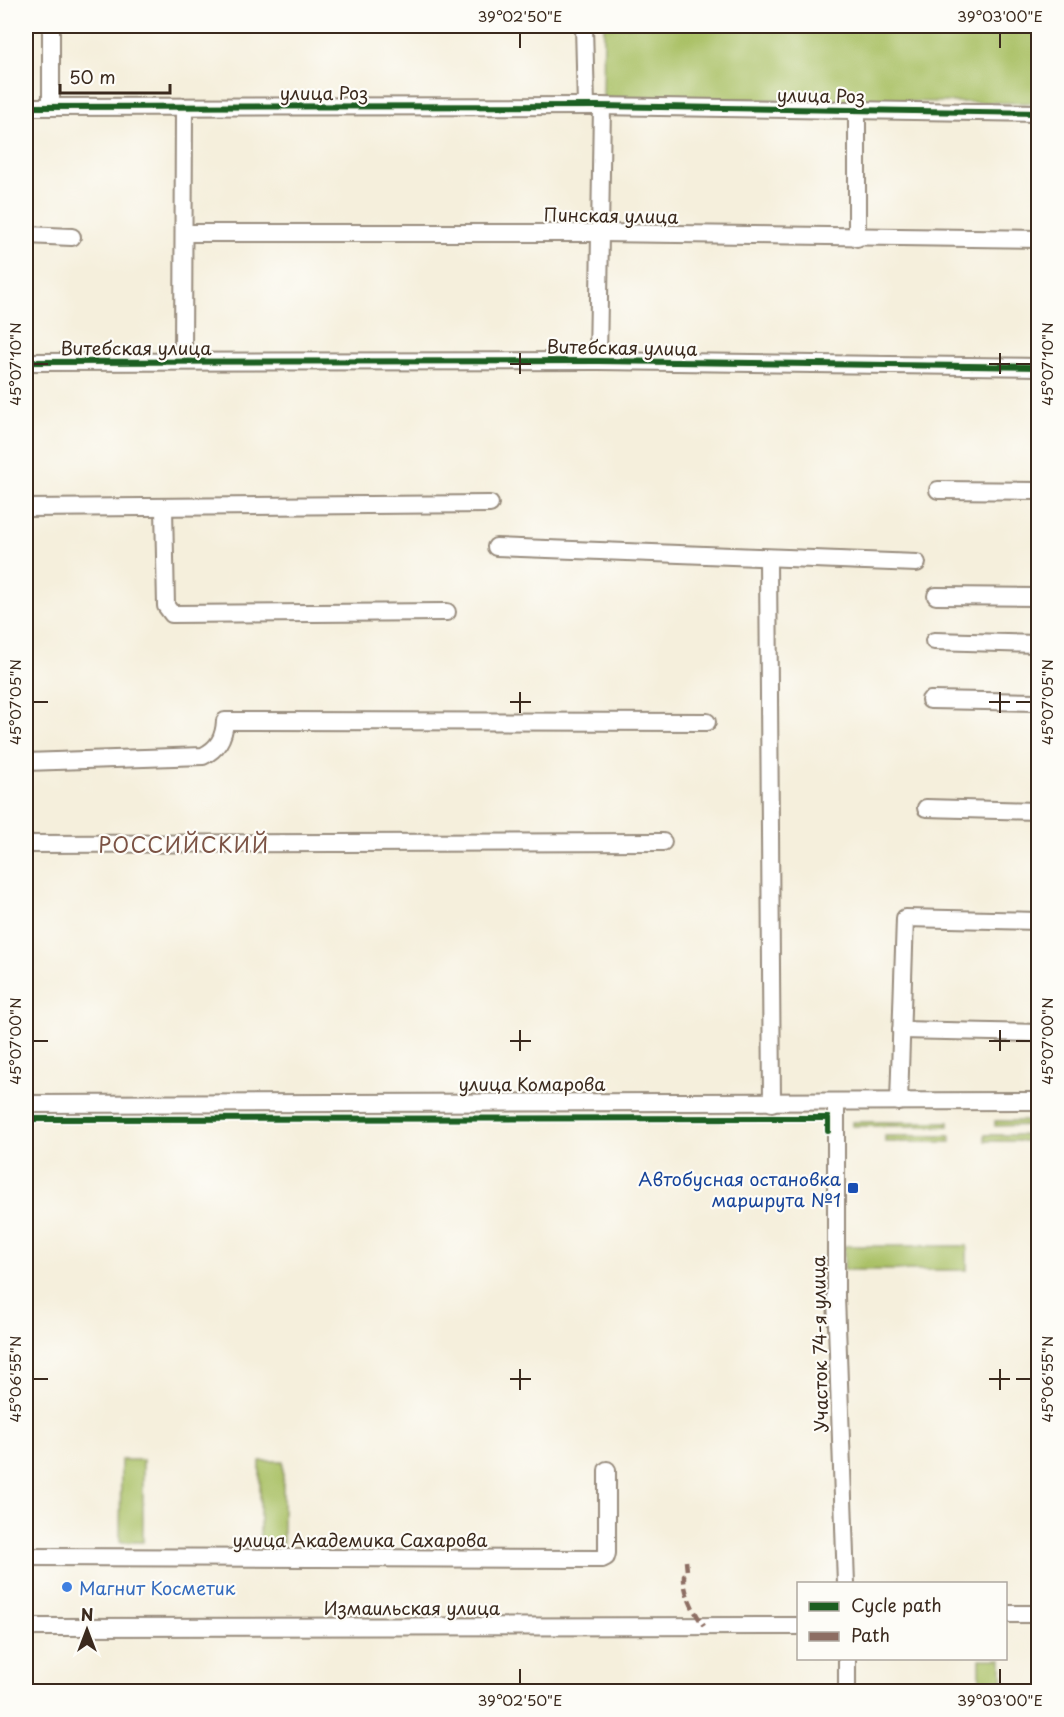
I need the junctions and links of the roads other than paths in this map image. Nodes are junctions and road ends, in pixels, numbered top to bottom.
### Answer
1 (51, 26) edge
2 (584, 26) edge
3 (594, 106) junction
4 (26, 107) edge
5 (51, 107) junction
6 (184, 107) junction
7 (857, 111) junction
8 (1038, 113) edge
9 (184, 233) junction
10 (600, 233) junction
11 (26, 236) edge
12 (72, 237) dead end
13 (857, 238) junction
14 (1038, 239) edge
15 (183, 361) junction
16 (26, 362) edge
17 (598, 362) junction
18 (1038, 367) edge
19 (938, 490) dead end
20 (1038, 491) edge
21 (490, 504) dead end
22 (26, 508) edge
23 (164, 508) junction
24 (496, 548) dead end
25 (768, 559) junction
26 (917, 563) dead end
27 (936, 596) dead end
28 (1038, 597) edge
29 (447, 612) dead end
30 (934, 641) dead end
31 (1038, 644) edge
32 (930, 700) dead end
33 (1038, 702) edge
34 (707, 722) dead end
35 (26, 762) edge
36 (926, 808) dead end
37 (1038, 811) edge
38 (663, 842) dead end
39 (26, 844) edge
40 (1038, 921) edge
41 (901, 1030) junction
42 (1038, 1033) edge
43 (1038, 1101) edge
44 (836, 1102) junction
45 (899, 1102) junction
46 (772, 1103) junction
47 (26, 1104) edge
48 (607, 1470) dead end
49 (26, 1557) edge
50 (846, 1582) edge
51 (1007, 1614) edge
52 (1038, 1614) edge
53 (797, 1626) edge
54 (26, 1627) edge
55 (847, 1660) edge
56 (847, 1692) edge

1 - 5 street
2 - 3 street
3 - 6 street, улица Роз
3 - 7 street, улица Роз
3 - 10 street
4 - 5 street, улица Роз
5 - 6 street, улица Роз
6 - 9 street
7 - 8 street, улица Роз
7 - 13 street
9 - 10 street, Пинская улица
9 - 15 street
10 - 13 street, Пинская улица
10 - 17 street
11 - 12 street
13 - 14 street, Пинская улица
15 - 16 street, Витебская улица
15 - 17 street, Витебская улица
17 - 18 street, Витебская улица
19 - 20 street
21 - 23 street
22 - 23 street
23 - 29 street
24 - 25 street
25 - 26 street
25 - 46 street
27 - 28 street
30 - 31 street
32 - 33 street
34 - 35 street
36 - 37 street
38 - 39 street
40 - 41 street
41 - 42 street
41 - 45 street
43 - 45 street, улица Комарова
44 - 45 street, улица Комарова
44 - 46 street, улица Комарова
44 - 50 street, Участок 74-я улица
46 - 47 street, улица Комарова
48 - 49 street, улица Академика Сахарова
51 - 52 street
53 - 54 street, Измаильская улица
55 - 56 street

